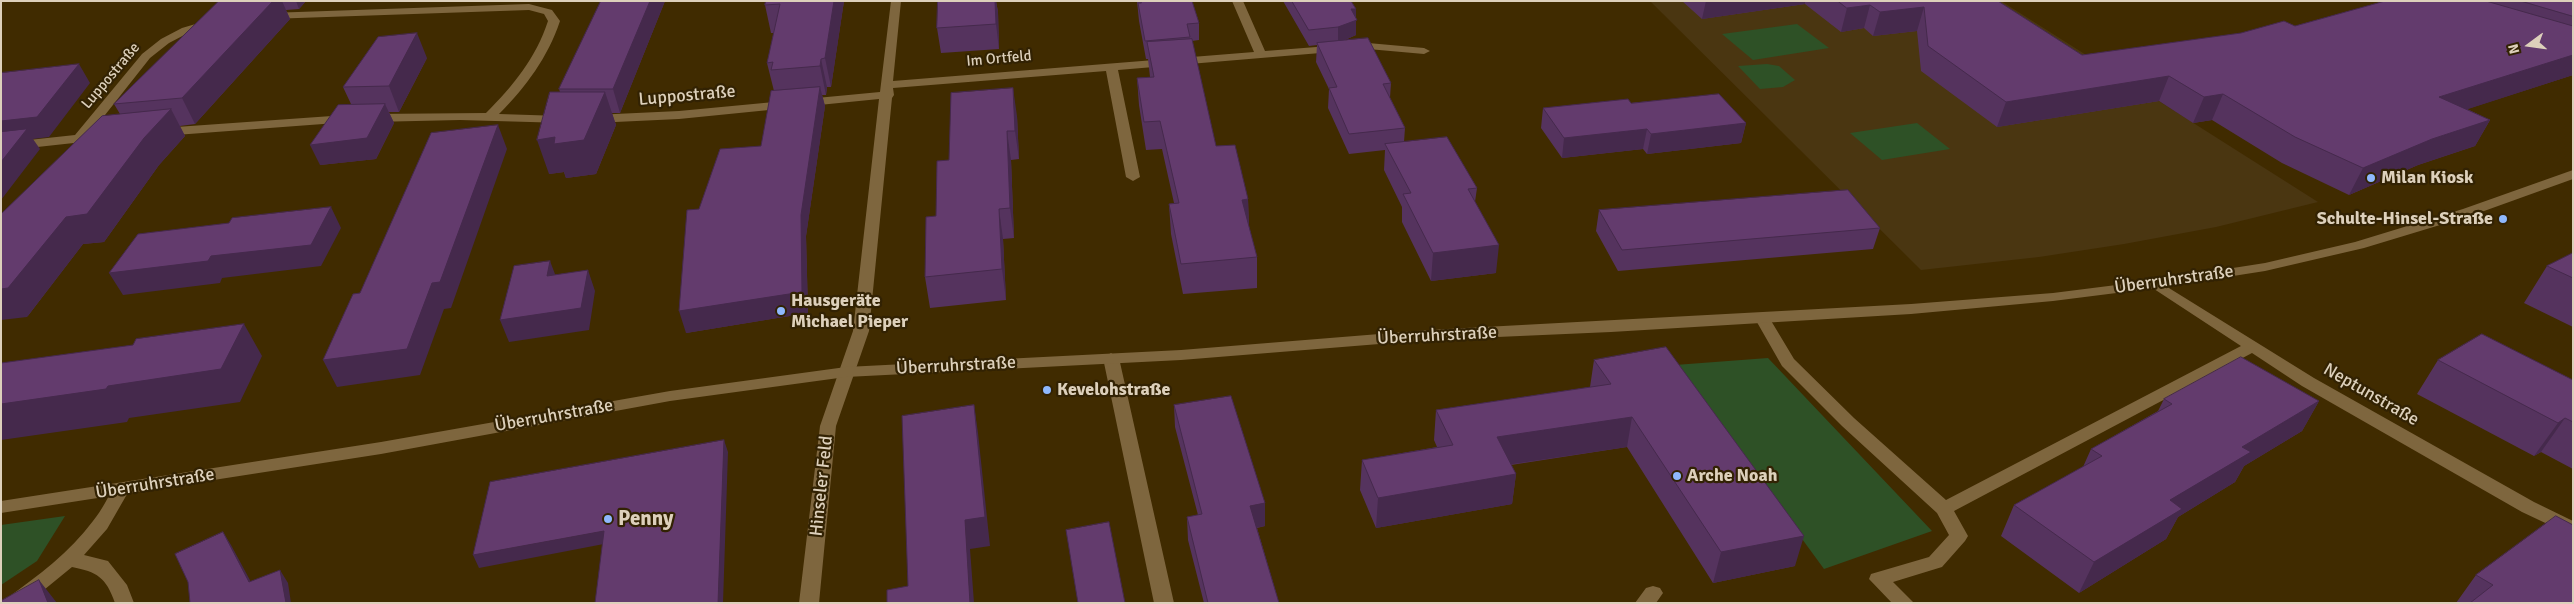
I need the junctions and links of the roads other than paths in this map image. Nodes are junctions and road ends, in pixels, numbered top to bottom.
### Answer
1 (896, 1) edge
2 (1237, 1) edge
3 (260, 16) edge
4 (222, 20) edge
5 (1424, 51) dead end
6 (1261, 54) junction
7 (1111, 66) junction
8 (888, 90) junction
9 (489, 117) junction
10 (147, 133) edge
11 (108, 136) edge
12 (79, 139) junction
13 (1, 147) edge
14 (2573, 174) edge
15 (1133, 177) dead end
16 (2156, 284) junction
17 (1762, 317) junction
18 (2251, 347) junction
19 (1111, 358) junction
20 (846, 372) junction
21 (121, 489) junction
22 (1, 507) edge
23 (1944, 509) junction
24 (2573, 529) edge
25 (69, 559) junction
26 (14, 603) edge
27 (125, 603) edge
28 (809, 603) edge
29 (1164, 603) edge
30 (1905, 603) edge

1 - 8 street
2 - 6 street
3 - 9 street
4 - 12 street, Luppostraße
5 - 6 street, Im Ortfeld
6 - 7 street, Im Ortfeld
7 - 8 street, Im Ortfeld
7 - 15 street
8 - 9 street, Luppostraße
8 - 20 street
9 - 10 street, Luppostraße
11 - 12 street, Luppostraße
12 - 13 street, Luppostraße
14 - 16 street, Überruhrstraße
16 - 17 street, Überruhrstraße
16 - 18 street, Neptunstraße
17 - 19 street, Überruhrstraße
17 - 23 street
18 - 23 street
18 - 24 street, Neptunstraße
19 - 20 street, Überruhrstraße
19 - 29 street
20 - 21 street, Überruhrstraße
20 - 28 street, Hinseler Feld
21 - 22 street, Überruhrstraße
21 - 25 street
23 - 30 street
25 - 26 street
25 - 27 street

